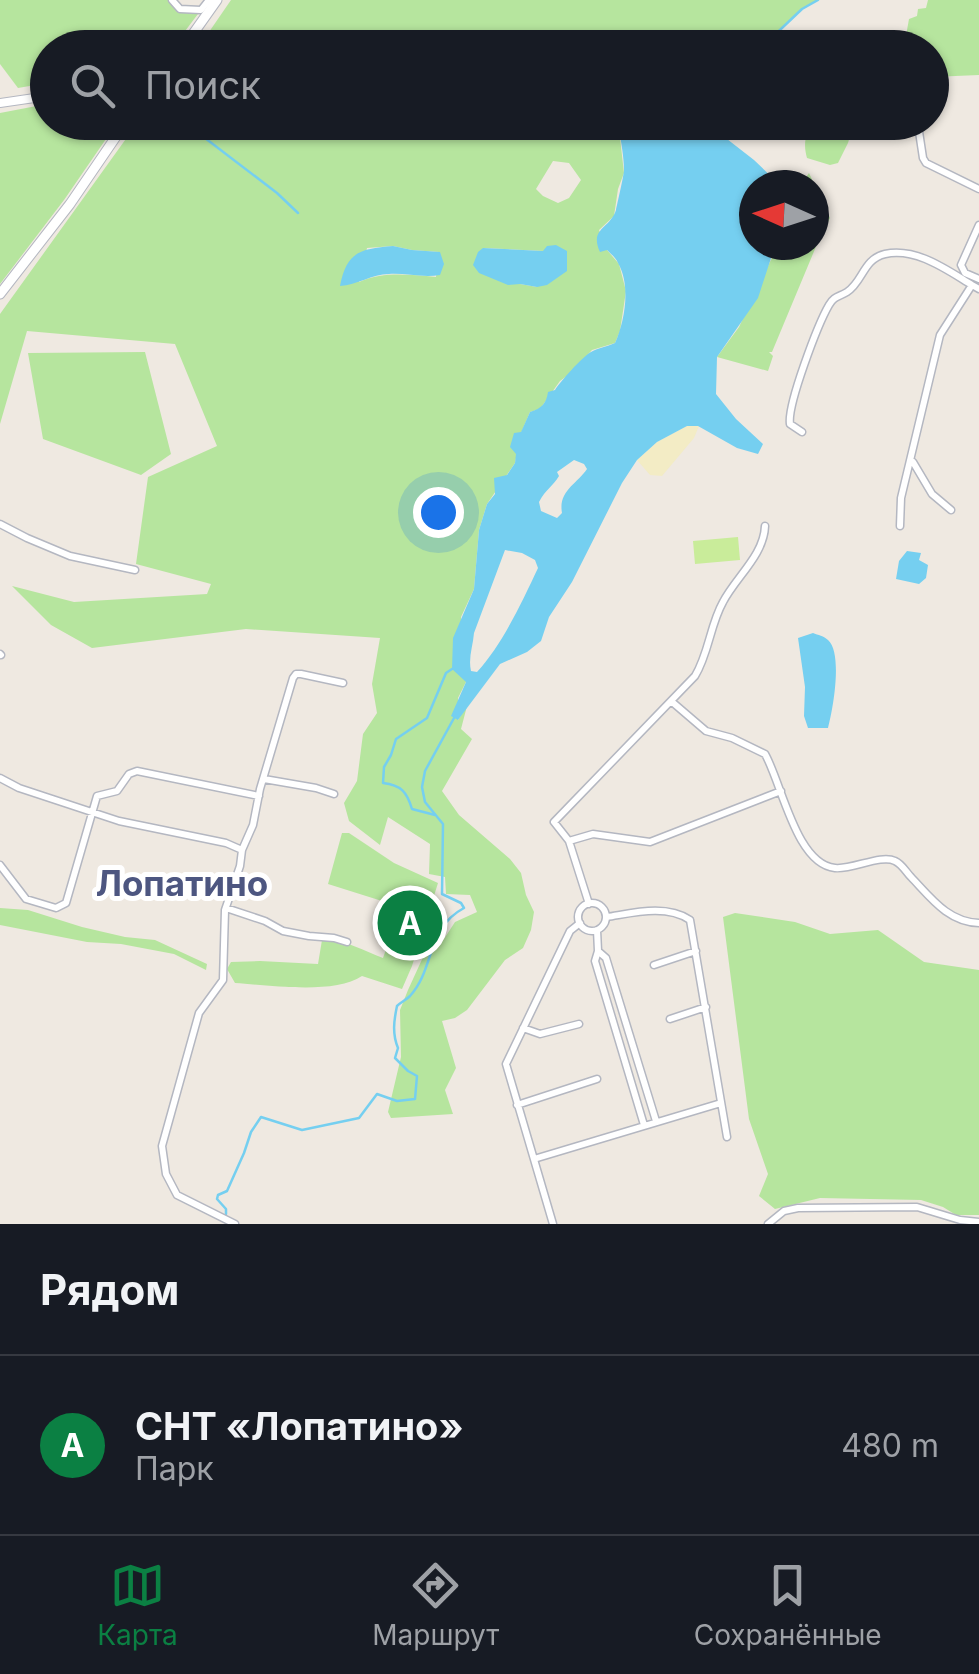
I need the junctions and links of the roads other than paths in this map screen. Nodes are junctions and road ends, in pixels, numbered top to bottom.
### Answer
1 (172, 0) edge
2 (209, 0) edge
3 (218, 0) edge
4 (196, 30) edge
5 (30, 99) edge
6 (0, 103) edge
7 (114, 140) edge
8 (920, 140) edge
9 (979, 189) edge
10 (979, 225) edge
11 (977, 284) edge
12 (0, 294) edge
13 (802, 432) dead end
14 (912, 461) junction
15 (951, 510) dead end
16 (0, 524) edge
17 (765, 526) dead end
18 (900, 526) dead end
19 (135, 570) dead end
20 (344, 683) dead end
21 (671, 701) junction
22 (0, 778) edge
23 (264, 779) junction
24 (782, 791) junction
25 (334, 794) dead end
26 (260, 796) junction
27 (91, 812) junction
28 (570, 841) junction
29 (242, 850) junction
30 (0, 865) edge
31 (589, 904) junction
32 (226, 908) junction
33 (606, 917) junction
34 (580, 923) junction
35 (979, 923) edge
36 (596, 930) junction
37 (347, 942) dead end
38 (696, 950) junction
39 (598, 951) junction
40 (654, 965) dead end
41 (706, 1007) junction
42 (670, 1020) dead end
43 (578, 1024) dead end
44 (523, 1028) junction
45 (597, 1079) dead end
46 (721, 1102) junction
47 (518, 1105) junction
48 (656, 1121) junction
49 (644, 1125) junction
50 (727, 1138) dead end
51 (534, 1159) junction
52 (979, 1222) edge
53 (235, 1224) edge
54 (553, 1224) edge
55 (768, 1224) edge

1 - 2 street
3 - 4 main road
5 - 6 street
7 - 12 main road
8 - 9 street
10 - 11 street
11 - 13 street
11 - 14 street
14 - 15 street
14 - 18 street
16 - 19 street
17 - 21 street
20 - 23 street
21 - 24 street
21 - 28 street
22 - 27 street
23 - 25 street
23 - 26 street
24 - 28 street
24 - 35 street
26 - 27 street
26 - 29 street
27 - 29 street
27 - 30 street
28 - 31 street
29 - 32 street
31 - 33 street
31 - 34 street
32 - 37 street
32 - 53 street
33 - 36 street
33 - 38 street
34 - 36 street
34 - 44 street
36 - 39 street
38 - 40 street
38 - 41 street
39 - 48 street
39 - 49 street
41 - 42 street
41 - 46 street
43 - 44 street
44 - 47 street
45 - 47 street
46 - 48 street
46 - 50 street
47 - 51 street
48 - 49 street
49 - 51 street
51 - 54 street
52 - 55 street

